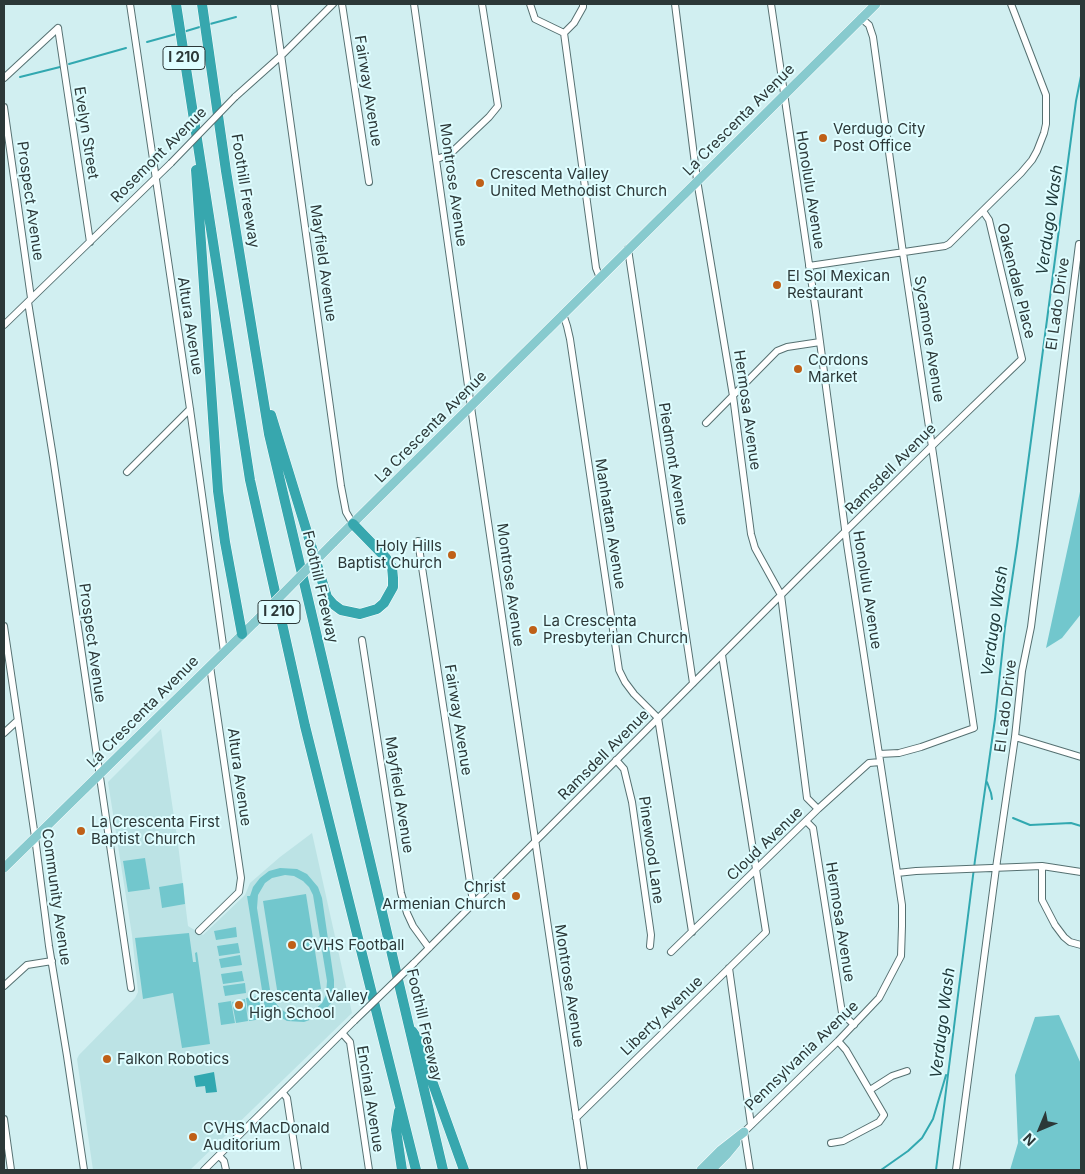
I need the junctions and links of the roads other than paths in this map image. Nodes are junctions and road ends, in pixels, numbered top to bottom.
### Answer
1 (130, 4) edge
2 (176, 4) edge
3 (202, 4) edge
4 (274, 4) edge
5 (333, 4) edge
6 (342, 4) edge
7 (414, 4) edge
8 (482, 4) edge
9 (530, 4) edge
10 (583, 4) edge
11 (674, 4) edge
12 (770, 4) edge
13 (1011, 4) edge
14 (871, 6) edge
15 (861, 18) junction
16 (564, 33) junction
17 (282, 55) junction
18 (4, 78) edge
19 (784, 96) junction
20 (4, 107) edge
21 (192, 112) junction
22 (436, 159) junction
23 (155, 176) junction
24 (698, 180) junction
25 (369, 182) dead end
26 (983, 211) junction
27 (90, 242) junction
28 (1079, 244) dead end
29 (628, 249) junction
30 (903, 253) junction
31 (809, 266) junction
32 (600, 278) junction
33 (30, 300) junction
34 (563, 314) junction
35 (4, 325) edge
36 (820, 342) junction
37 (1022, 359) joint
38 (258, 373) junction
39 (733, 396) junction
40 (471, 407) junction
41 (190, 409) junction
42 (706, 423) dead end
43 (933, 444) junction
44 (127, 472) dead end
45 (353, 524) junction
46 (846, 532) junction
47 (418, 542) dead end
48 (781, 595) junction
49 (4, 626) edge
50 (242, 634) junction
51 (362, 640) dead end
52 (224, 652) junction
53 (722, 655) junction
54 (210, 666) junction
55 (693, 683) junction
56 (658, 718) junction
57 (17, 720) junction
58 (4, 733) edge
59 (1015, 736) junction
60 (879, 754) junction
61 (1081, 757) edge
62 (616, 760) junction
63 (880, 762) junction
64 (99, 775) junction
65 (818, 809) junction
66 (806, 822) junction
67 (35, 837) junction
68 (534, 843) junction
69 (1042, 866) junction
70 (4, 868) edge
71 (996, 868) junction
72 (756, 870) junction
73 (1081, 872) edge
74 (897, 873) junction
75 (474, 902) junction
76 (199, 930) dead end
77 (692, 932) junction
78 (1081, 945) edge
79 (650, 946) dead end
80 (429, 948) junction
81 (671, 952) dead end
82 (52, 961) junction
83 (729, 968) junction
84 (4, 986) edge
85 (131, 988) dead end
86 (879, 998) joint
87 (408, 1025) junction
88 (854, 1025) junction
89 (342, 1033) junction
90 (838, 1041) junction
91 (907, 1070) dead end
92 (870, 1090) junction
93 (282, 1093) junction
94 (399, 1105) junction
95 (576, 1118) junction
96 (4, 1119) edge
97 (751, 1125) junction
98 (744, 1132) junction
99 (832, 1143) dead end
100 (219, 1156) junction
101 (11, 1170) edge
102 (84, 1170) edge
103 (204, 1170) edge
104 (226, 1170) edge
105 (298, 1170) edge
106 (369, 1170) edge
107 (402, 1170) edge
108 (416, 1170) edge
109 (443, 1170) edge
110 (464, 1170) edge
111 (584, 1170) edge
112 (701, 1170) edge
113 (711, 1170) edge
114 (750, 1170) edge
115 (956, 1170) edge

1 - 23 street, Altura Avenue
2 - 21 highway, I 210
3 - 38 highway, Foothill Freeway / I 210
4 - 17 street, Mayfield Avenue
5 - 17 street, Rosemont Avenue
6 - 25 street, Fairway Avenue
7 - 22 street, Montrose Avenue
8 - 22 street
9 - 16 street
10 - 16 street
11 - 24 street, Hermosa Avenue
12 - 19 street, Honolulu Avenue
13 - 26 street
14 - 15 main road, La Crescenta Avenue
15 - 19 main road, La Crescenta Avenue
15 - 30 street, Sycamore Avenue
16 - 32 street
17 - 23 street, Rosemont Avenue, bridge
17 - 45 street, Mayfield Avenue
18 - 27 street, Evelyn Street
19 - 24 main road, La Crescenta Avenue
19 - 31 street, Honolulu Avenue
20 - 33 street, Prospect Avenue
21 - 50 highway
21 - 94 highway, I 210
22 - 40 street, Montrose Avenue
23 - 27 street, Rosemont Avenue
23 - 41 street, Altura Avenue
24 - 29 main road, La Crescenta Avenue
24 - 39 street, Hermosa Avenue
26 - 30 street
26 - 37 street, Oakendale Place
27 - 33 street, Rosemont Avenue
28 - 59 street, El Lado Drive
29 - 32 main road, La Crescenta Avenue
29 - 55 street, Piedmont Avenue
30 - 31 street
30 - 43 street, Sycamore Avenue
31 - 36 street, Honolulu Avenue
32 - 34 main road, La Crescenta Avenue
33 - 35 street, Rosemont Avenue
33 - 64 street, Prospect Avenue
34 - 40 main road, La Crescenta Avenue
34 - 56 street, Manhattan Avenue
36 - 39 street
36 - 46 street, Honolulu Avenue
37 - 43 street, Ramsdell Avenue
38 - 45 highway
38 - 87 highway, Foothill Freeway / I 210
39 - 42 street
39 - 48 street, Hermosa Avenue
40 - 45 main road, La Crescenta Avenue
40 - 68 street, Montrose Avenue
41 - 44 street
41 - 52 street, Altura Avenue
43 - 46 street, Ramsdell Avenue
43 - 60 street, Sycamore Avenue
45 - 50 main road, La Crescenta Avenue, bridge
46 - 48 street, Ramsdell Avenue
46 - 60 street, Honolulu Avenue
47 - 75 street, Fairway Avenue
48 - 53 street, Ramsdell Avenue
48 - 65 street, Hermosa Avenue
49 - 57 street, Community Avenue
50 - 52 main road, La Crescenta Avenue
51 - 80 street, Mayfield Avenue
52 - 54 main road, La Crescenta Avenue
53 - 55 street, Ramsdell Avenue
53 - 72 street
54 - 64 main road, La Crescenta Avenue
54 - 76 street, Altura Avenue
55 - 56 street, Ramsdell Avenue
56 - 62 street, Ramsdell Avenue
56 - 77 street
57 - 58 street
57 - 67 street, Community Avenue
59 - 61 street
59 - 71 street, El Lado Drive
60 - 63 street, Honolulu Avenue
62 - 68 street, Ramsdell Avenue
62 - 79 street, Pinewood Lane
63 - 65 street, Cloud Avenue
63 - 74 street, Honolulu Avenue
64 - 67 main road, La Crescenta Avenue
64 - 85 street, Prospect Avenue
65 - 66 street, Cloud Avenue
66 - 72 street, Cloud Avenue
66 - 88 street, Hermosa Avenue
67 - 70 main road, La Crescenta Avenue
67 - 82 street, Community Avenue
68 - 75 street, Ramsdell Avenue
68 - 95 street, Montrose Avenue
69 - 71 street
69 - 73 street
69 - 78 street
71 - 74 street
71 - 115 street, El Lado Drive
72 - 77 street, Cloud Avenue
72 - 83 street, Liberty Avenue
74 - 86 street, Honolulu Avenue
75 - 80 street, Ramsdell Avenue
77 - 81 street, Cloud Avenue
80 - 89 street, Ramsdell Avenue, bridge
82 - 84 street
82 - 102 street, Community Avenue
83 - 95 street, Liberty Avenue
83 - 97 street
86 - 88 street, Pennsylvania Avenue
87 - 109 highway, Foothill Freeway / I 210
87 - 110 highway
88 - 90 street, Pennsylvania Avenue
89 - 93 street, Ramsdell Avenue
89 - 106 street, Encinal Avenue
90 - 92 street
90 - 97 street, Pennsylvania Avenue
91 - 92 street
92 - 99 street
93 - 100 street, Ramsdell Avenue
93 - 105 street
94 - 107 highway
94 - 108 highway, I 210
95 - 111 street, Montrose Avenue
96 - 101 street
97 - 98 street, Pennsylvania Avenue
98 - 112 main road, Pennsylvania Avenue
98 - 113 main road, Pennsylvania Avenue
98 - 114 street
100 - 103 street, Ramsdell Avenue
100 - 104 street

